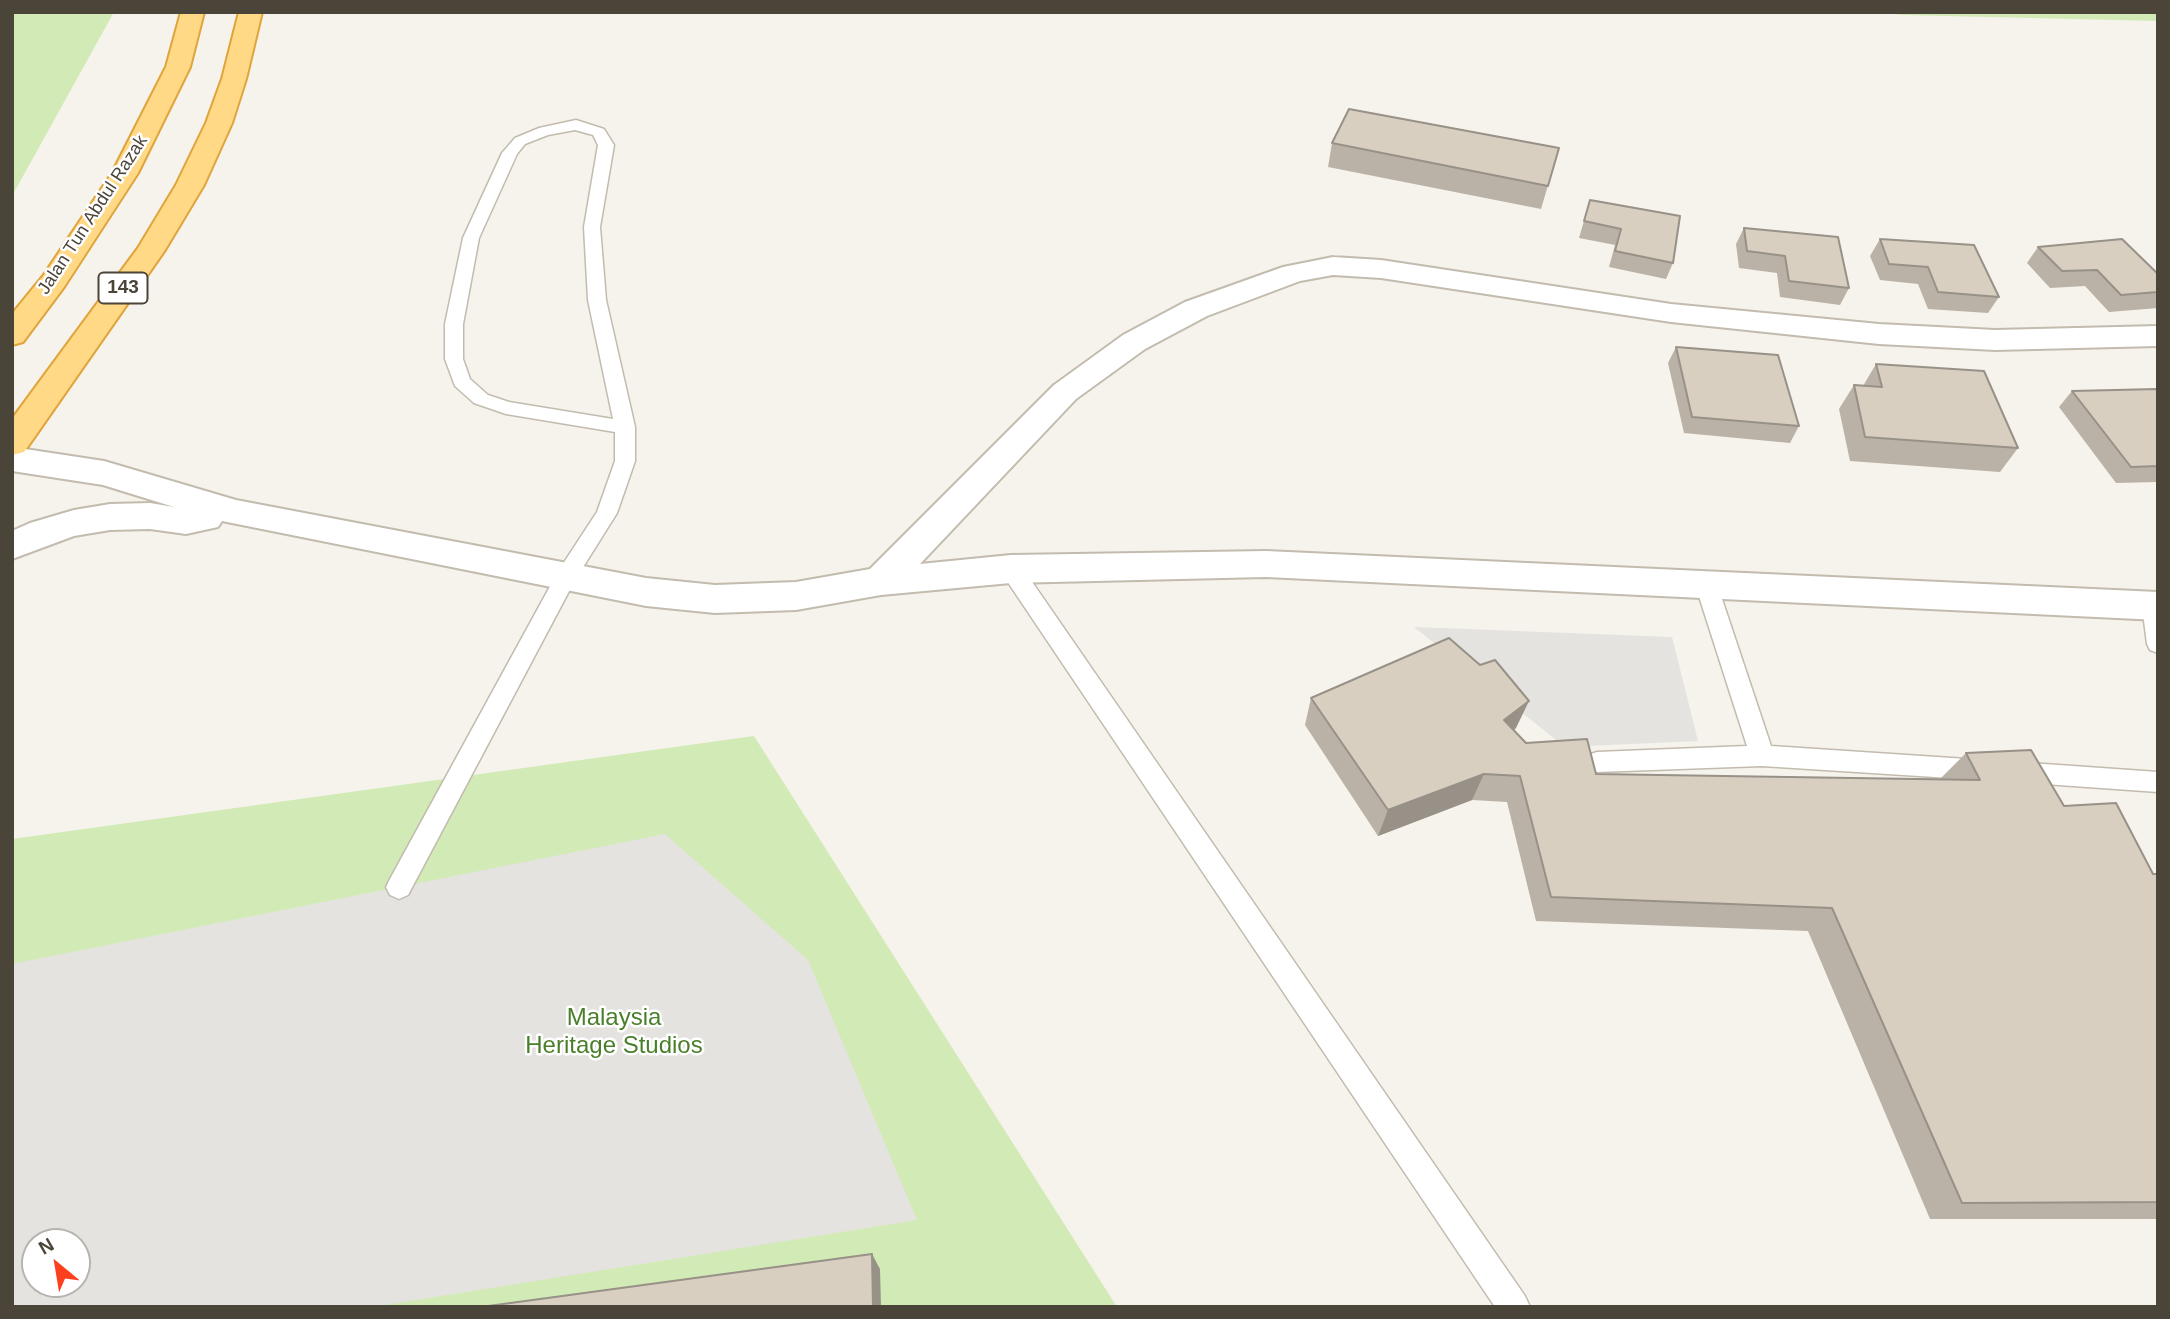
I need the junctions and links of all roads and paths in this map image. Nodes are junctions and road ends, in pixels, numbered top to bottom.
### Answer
1 (194, 12) edge
2 (250, 12) edge
3 (12, 335) edge
4 (2158, 337) edge
5 (625, 427) junction
6 (12, 444) edge
7 (12, 459) edge
8 (236, 513) junction
9 (12, 546) edge
10 (1011, 569) junction
11 (568, 576) junction
12 (881, 581) junction
13 (1707, 587) junction
14 (2155, 606) edge
15 (2158, 644) edge
16 (1762, 756) junction
17 (1597, 762) dead end
18 (2158, 782) edge
19 (399, 887) dead end
20 (1514, 1307) edge

1 - 3 highway, Jalan Tun Abdul Razak
2 - 6 highway, 143
4 - 12 street
5 - 5 lane
5 - 11 lane
7 - 8 street
8 - 9 street
8 - 11 street
10 - 12 street
10 - 13 street
10 - 20 lane
11 - 12 street
11 - 19 lane
13 - 14 street
13 - 16 lane
14 - 15 lane
16 - 17 lane
16 - 18 lane

